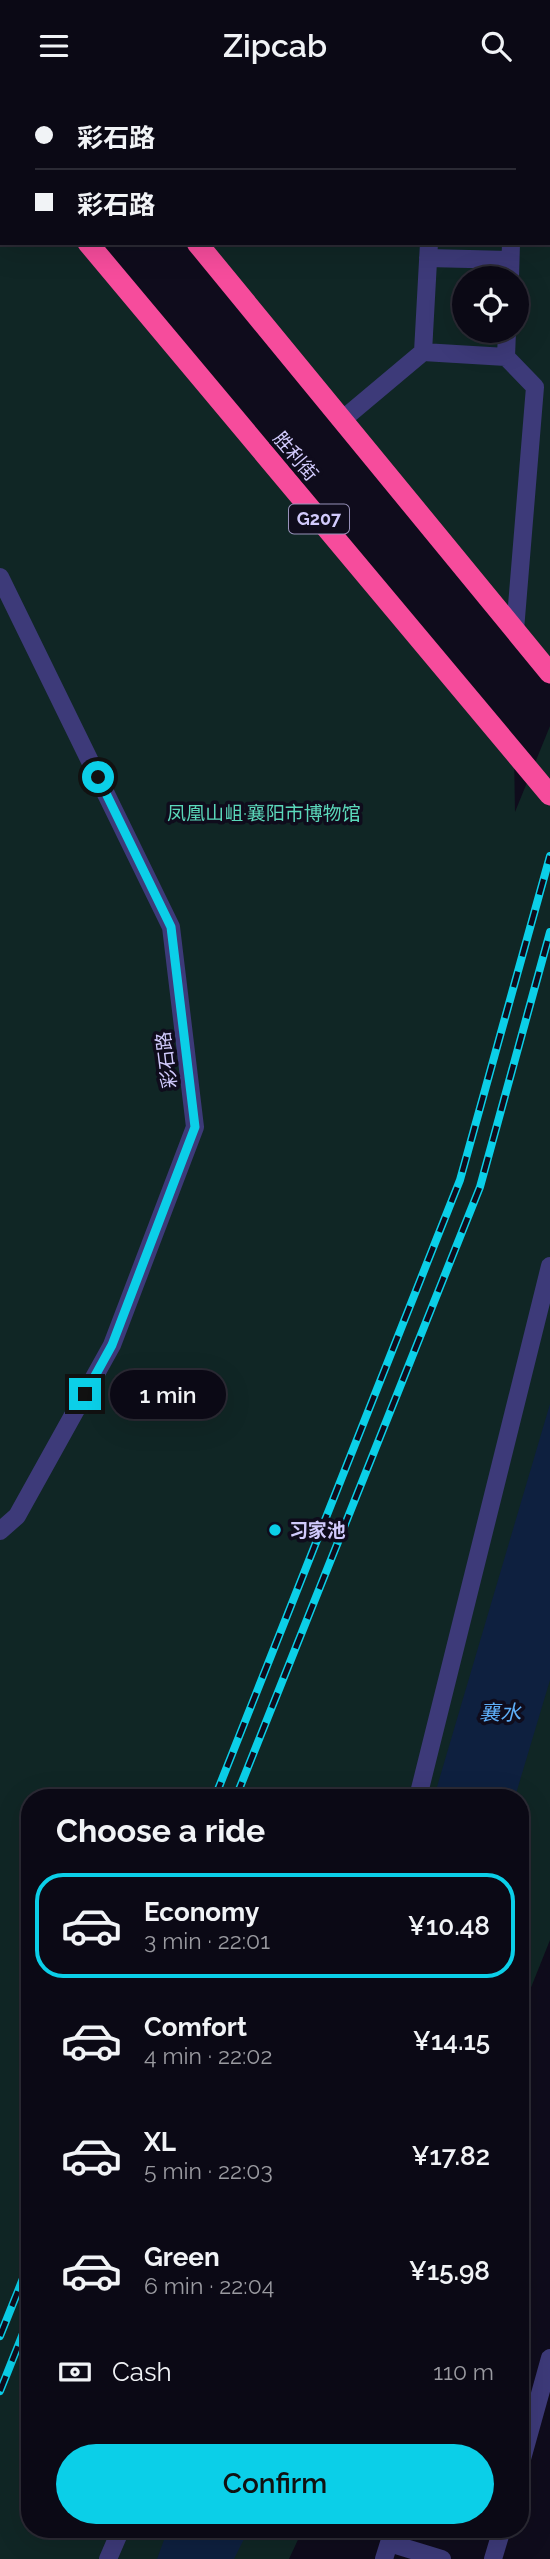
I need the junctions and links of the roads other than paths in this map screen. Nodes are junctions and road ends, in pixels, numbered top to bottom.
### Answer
1 (90, 245) edge
2 (199, 245) edge
3 (429, 251) edge
4 (510, 261) edge
5 (507, 343) edge
6 (423, 352) junction
7 (506, 357) junction
8 (342, 420) junction
9 (0, 577) edge
10 (515, 630) junction
11 (550, 673) edge
12 (550, 795) edge
13 (550, 1266) edge
14 (0, 1531) edge
15 (420, 1789) edge
16 (550, 2358) edge
17 (529, 2434) edge
18 (117, 2538) edge
19 (500, 2538) edge
20 (108, 2559) edge
21 (384, 2559) edge
22 (442, 2559) edge
23 (494, 2559) edge

1 - 12 highway, 胜利街 / G207
2 - 8 highway
3 - 4 street
3 - 6 street
5 - 7 street
6 - 7 street
6 - 8 street
7 - 10 street
8 - 10 highway
9 - 14 street, 彩石路
10 - 11 highway
13 - 15 street
16 - 17 street
18 - 20 street
19 - 23 street
21 - 22 street

